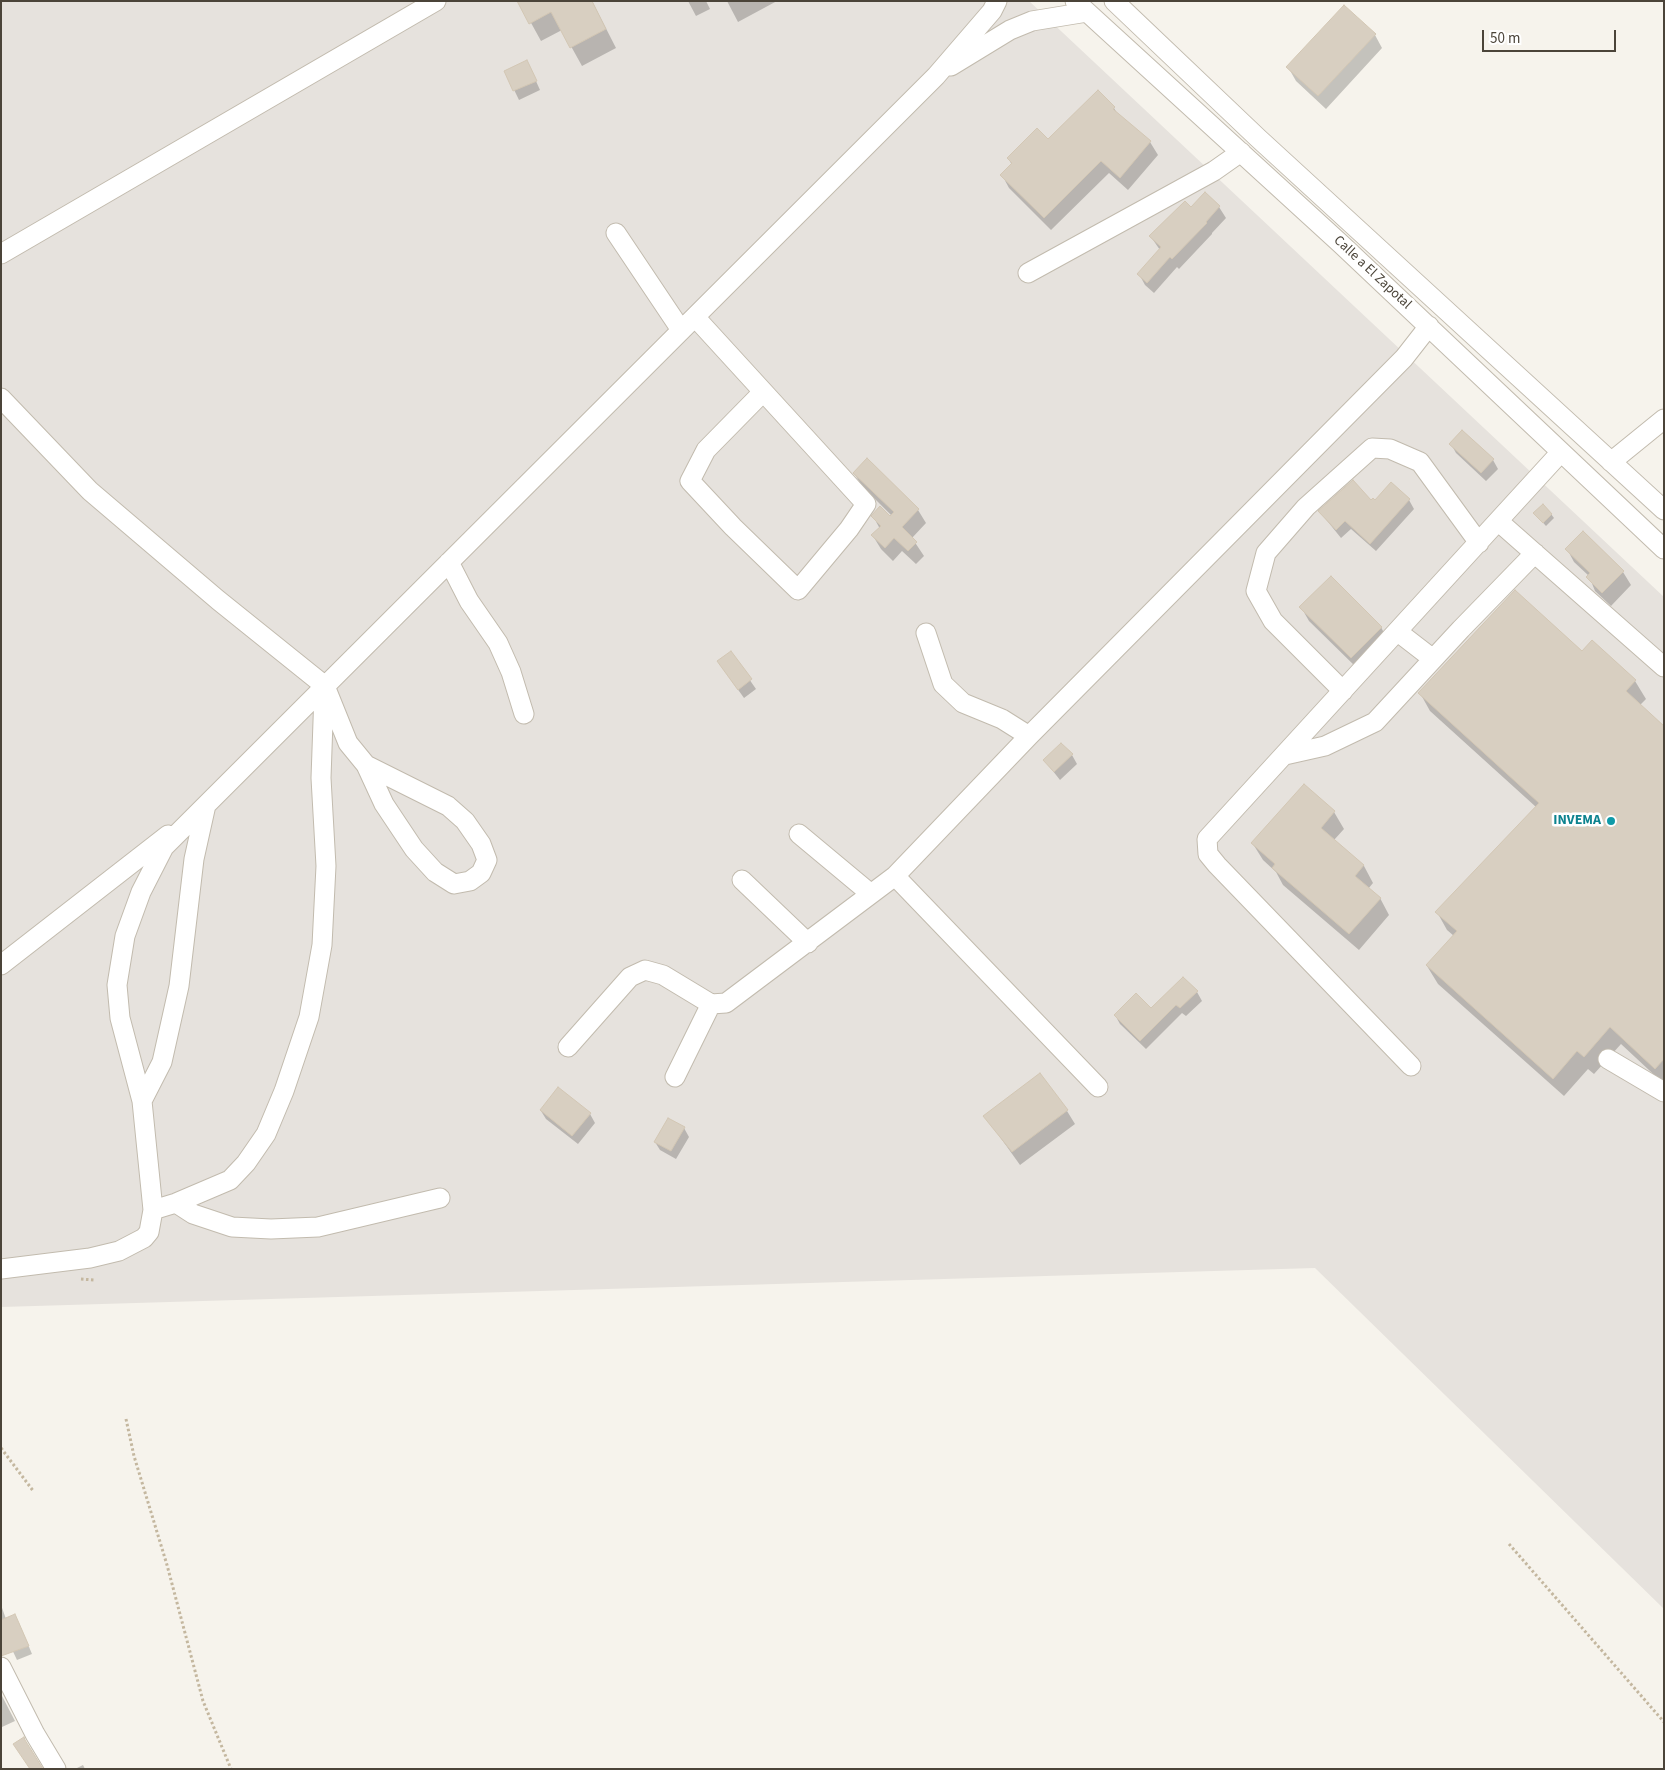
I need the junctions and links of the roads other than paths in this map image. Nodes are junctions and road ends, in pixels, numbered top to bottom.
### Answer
1 (436, 1) edge
2 (997, 1) edge
3 (1114, 1) edge
4 (1081, 7) edge
5 (936, 76) junction
6 (1241, 152) junction
7 (616, 233) dead end
8 (1, 254) edge
9 (1028, 273) dead end
10 (688, 323) junction
11 (1429, 326) junction
12 (763, 392) junction
13 (1, 398) edge
14 (1664, 419) edge
15 (1561, 452) junction
16 (1612, 462) junction
17 (1664, 510) edge
18 (1498, 521) junction
19 (1479, 543) junction
20 (1664, 549) edge
21 (1535, 553) junction
22 (449, 562) junction
23 (1398, 632) junction
24 (926, 633) dead end
25 (1433, 660) junction
26 (1664, 666) edge
27 (324, 686) junction
28 (1344, 691) junction
29 (524, 714) dead end
30 (1029, 736) junction
31 (1285, 755) junction
32 (366, 766) junction
33 (206, 805) junction
34 (799, 834) dead end
35 (895, 876) junction
36 (742, 880) dead end
37 (871, 894) junction
38 (808, 943) junction
39 (1, 965) edge
40 (710, 1004) junction
41 (568, 1047) dead end
42 (1608, 1059) dead end
43 (1411, 1066) dead end
44 (675, 1077) dead end
45 (1098, 1087) dead end
46 (1664, 1092) edge
47 (142, 1101) junction
48 (440, 1198) dead end
49 (176, 1203) junction
50 (153, 1210) junction
51 (1, 1268) edge
52 (1, 1667) edge
53 (56, 1769) edge

1 - 8 street
2 - 5 street
3 - 16 street, Calle a El Zapotal
4 - 5 street
4 - 6 street, Calle a El Zapotal
5 - 10 street
6 - 9 street
6 - 11 street, Calle a El Zapotal
7 - 10 street
10 - 12 street
10 - 22 street
11 - 15 street, Calle a El Zapotal
11 - 30 street
12 - 12 street
13 - 27 street
14 - 16 street
15 - 18 street
15 - 20 street, Calle a El Zapotal
16 - 17 street, Calle a El Zapotal
18 - 19 street
18 - 21 street
19 - 23 street
19 - 28 street
21 - 25 street
21 - 26 street
22 - 27 street
22 - 29 street
23 - 25 street
23 - 28 street
24 - 30 street
25 - 31 street
27 - 32 street
27 - 33 street
27 - 49 street
28 - 31 street
30 - 35 street
31 - 43 street
32 - 32 street
33 - 39 street
33 - 47 street
33 - 47 street
34 - 37 street
35 - 37 street
35 - 45 street
36 - 38 street
37 - 38 street
38 - 40 street
40 - 41 street
40 - 44 street
42 - 46 street
47 - 50 street
48 - 49 street
49 - 50 street
50 - 51 street
52 - 53 street

